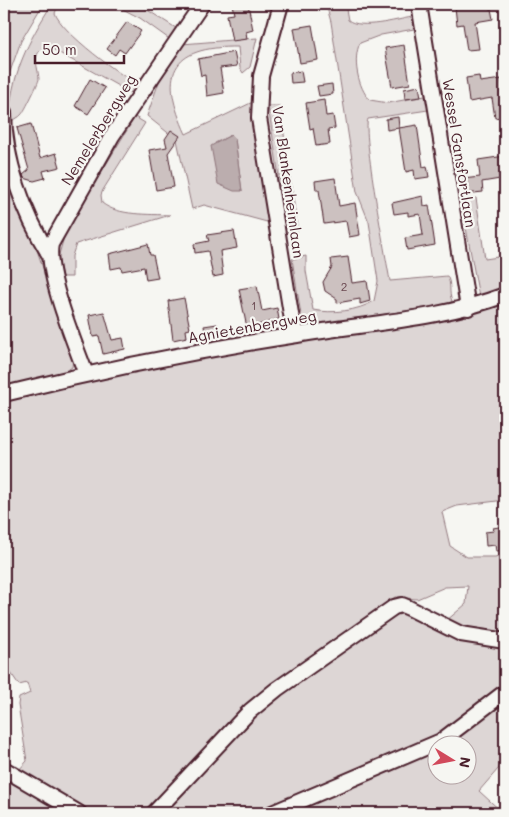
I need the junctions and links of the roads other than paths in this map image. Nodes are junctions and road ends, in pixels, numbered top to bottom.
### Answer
1 (202, 4) edge
2 (280, 4) edge
3 (419, 4) edge
4 (4, 112) edge
5 (49, 254) junction
6 (505, 295) edge
7 (468, 308) junction
8 (297, 335) junction
9 (86, 374) junction
10 (4, 394) edge
11 (505, 641) edge
12 (505, 692) edge
13 (4, 769) edge
14 (79, 813) edge
15 (154, 813) edge
16 (272, 813) edge

1 - 5 street, Nemelerbergweg
2 - 8 street, Van Blankenheimlaan
3 - 7 street, Wessel Gansfortlaan
4 - 5 street, Nemelerbergweg
5 - 9 street, Nemelerbergweg
6 - 7 street, Agnietenbergweg
7 - 8 street, Agnietenbergweg
8 - 9 street, Agnietenbergweg
9 - 10 street, Agnietenbergweg
11 - 15 street
12 - 16 street
13 - 14 street

